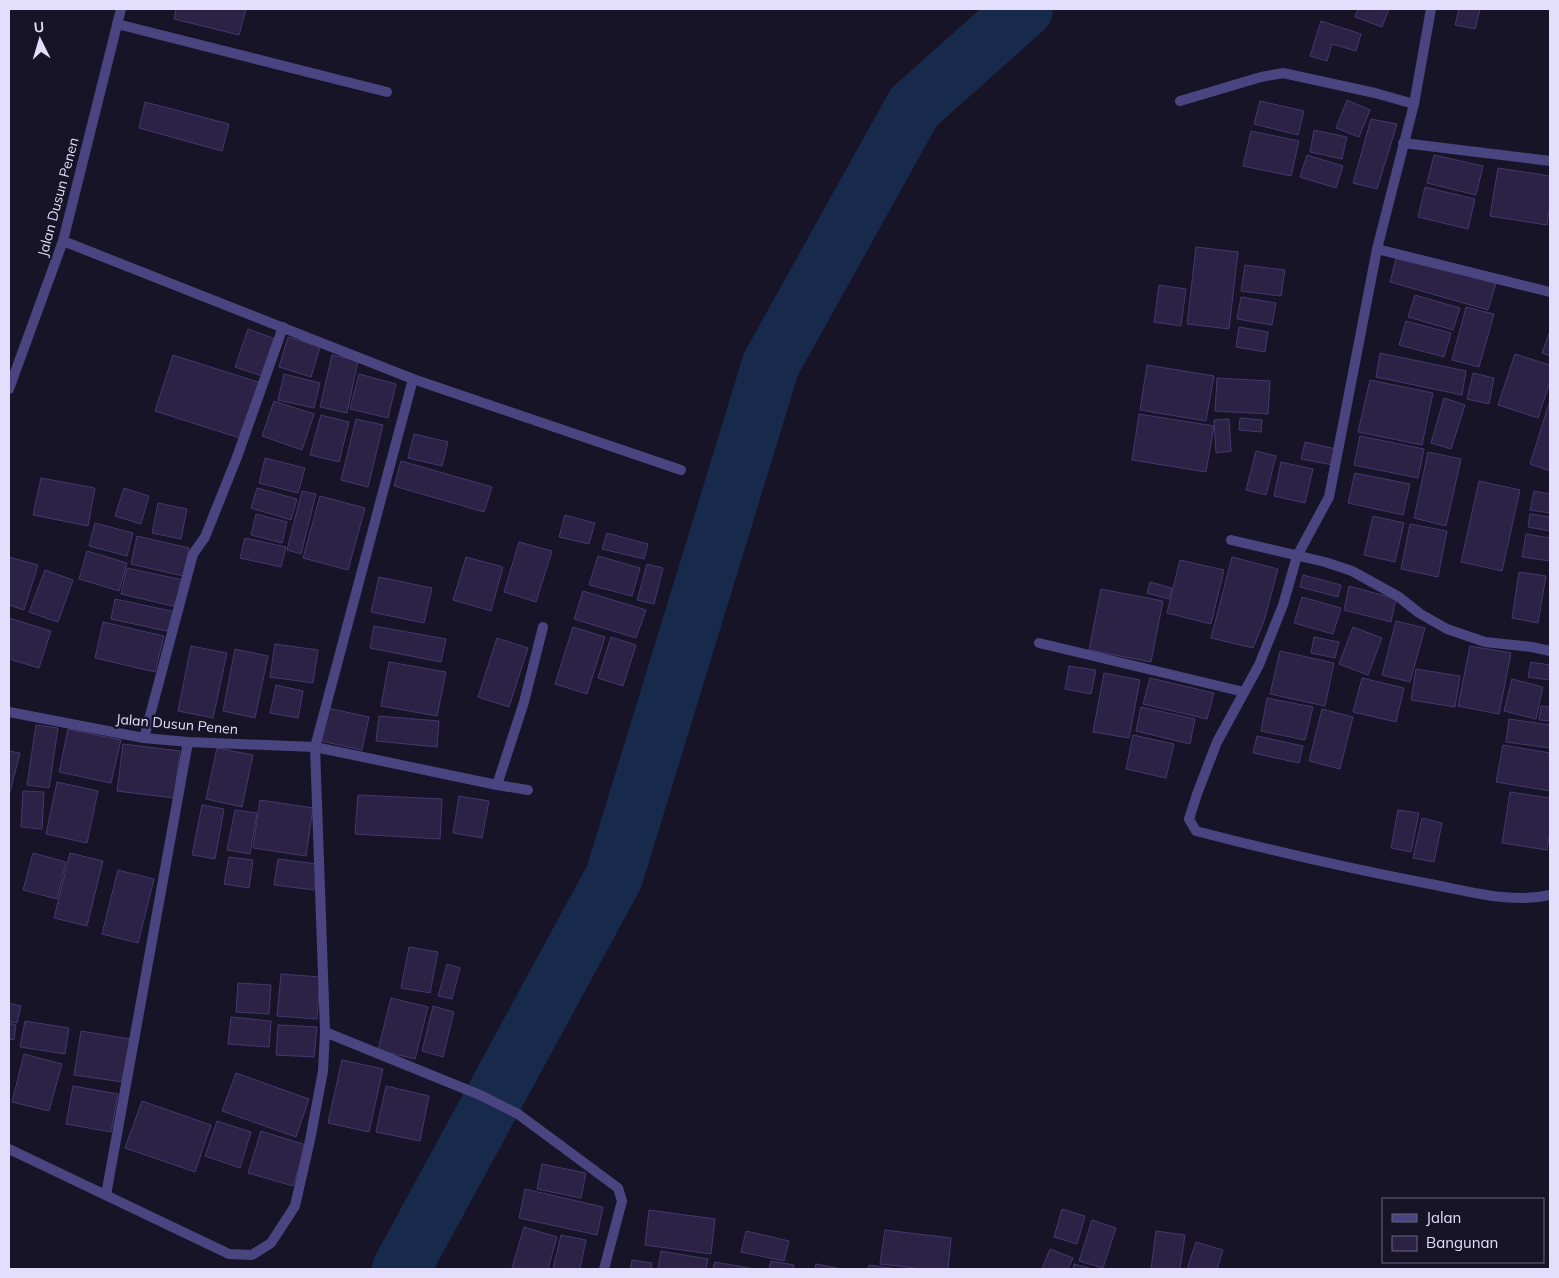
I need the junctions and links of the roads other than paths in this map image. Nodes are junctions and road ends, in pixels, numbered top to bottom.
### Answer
1 (121, 9) edge
2 (1431, 9) edge
3 (117, 24) junction
4 (387, 92) dead end
5 (1180, 101) dead end
6 (1414, 104) junction
7 (1403, 143) junction
8 (1550, 161) edge
9 (63, 241) junction
10 (1377, 249) junction
11 (1550, 292) edge
12 (283, 327) junction
13 (413, 379) junction
14 (9, 389) edge
15 (682, 470) dead end
16 (1231, 540) dead end
17 (1297, 556) junction
18 (543, 627) dead end
19 (1039, 643) dead end
20 (1550, 651) edge
21 (1244, 692) junction
22 (9, 712) edge
23 (144, 738) junction
24 (188, 742) junction
25 (314, 747) junction
26 (497, 785) junction
27 (528, 790) dead end
28 (1550, 895) edge
29 (324, 1032) junction
30 (9, 1149) edge
31 (106, 1195) junction
32 (604, 1269) edge

1 - 3 street, Jalan Dusun Penen
2 - 6 street
3 - 4 street
3 - 9 street, Jalan Dusun Penen
5 - 6 street
6 - 7 street
7 - 8 street
7 - 10 street
9 - 12 street
9 - 14 street, Jalan Dusun Penen
10 - 11 street
10 - 17 street
12 - 13 street
12 - 23 street
13 - 15 street
13 - 25 street
16 - 17 street
17 - 20 street
17 - 21 street
18 - 26 street
19 - 21 street
21 - 28 street
22 - 23 street, Jalan Dusun Penen
23 - 24 street, Jalan Dusun Penen
24 - 25 street, Jalan Dusun Penen
24 - 31 street
25 - 26 street, Jalan Dusun Penen
25 - 29 street
26 - 27 street, Jalan Dusun Penen
29 - 31 street
29 - 32 street
30 - 31 street

